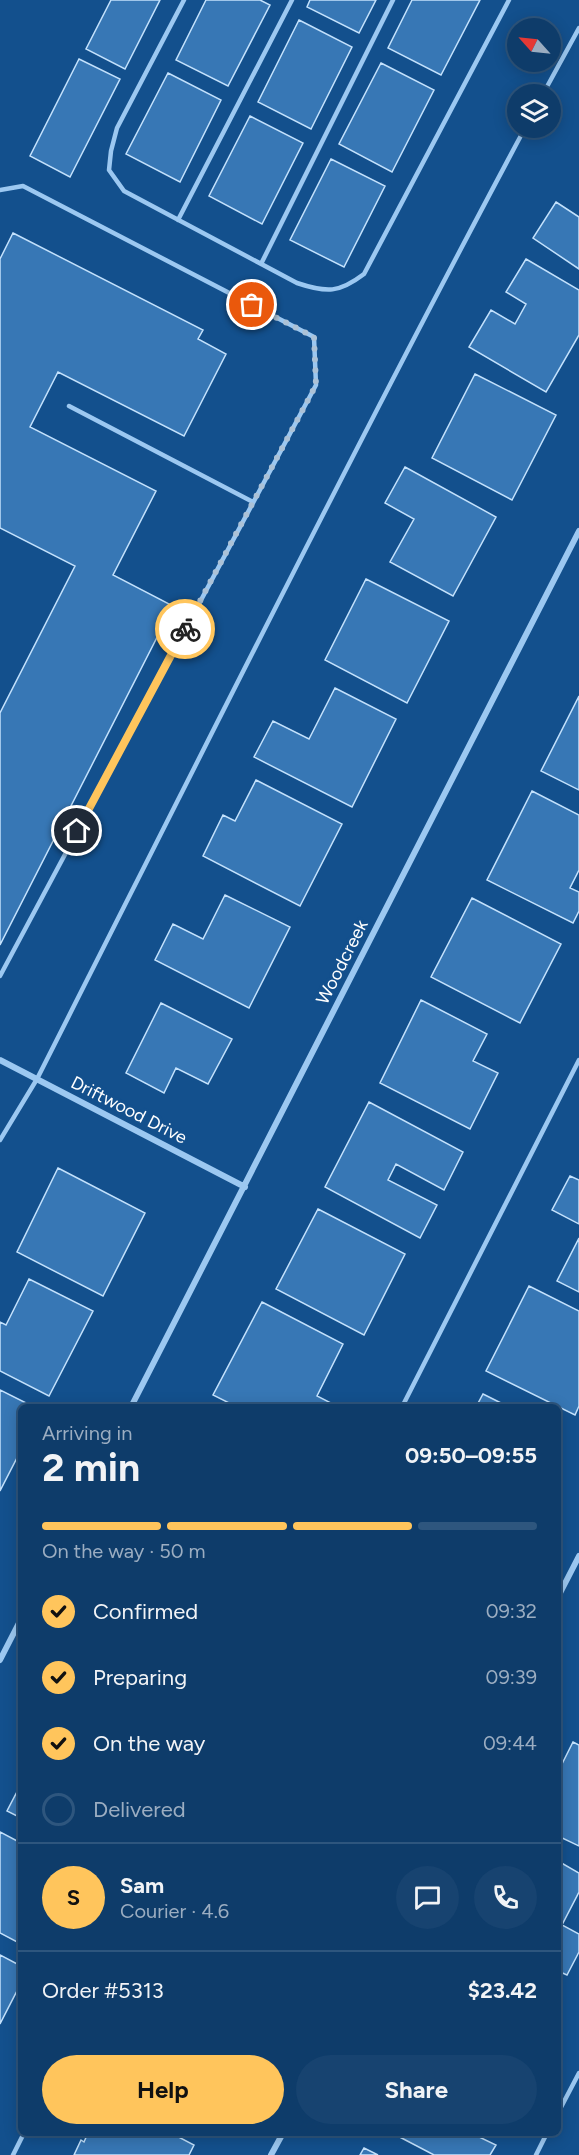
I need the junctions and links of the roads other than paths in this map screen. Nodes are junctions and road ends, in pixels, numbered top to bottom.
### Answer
1 (184, 0) edge
2 (292, 0) edge
3 (393, 0) edge
4 (508, 0) edge
5 (579, 28) edge
6 (548, 84) edge
7 (520, 138) edge
8 (0, 190) edge
9 (178, 220) junction
10 (261, 264) junction
11 (69, 406) dead end
12 (253, 502) junction
13 (579, 531) edge
14 (0, 975) edge
15 (0, 1060) edge
16 (579, 1060) edge
17 (37, 1079) junction
18 (0, 1140) edge
19 (245, 1187) junction
20 (133, 1404) edge
21 (404, 1404) edge
22 (579, 1556) edge
23 (561, 1591) edge
24 (18, 1625) edge
25 (0, 1660) edge
26 (579, 2073) edge
27 (561, 2107) edge
28 (22, 2136) edge
29 (282, 2136) edge
30 (546, 2136) edge
31 (13, 2155) edge
32 (272, 2155) edge
33 (536, 2155) edge

1 - 9 lane
2 - 9 lane
3 - 10 lane
4 - 10 lane
5 - 6 lane
7 - 17 lane
8 - 12 lane
9 - 10 lane
11 - 12 lane
12 - 14 lane
13 - 19 street, Woodcreek
15 - 17 street, Driftwood Drive
16 - 21 lane
17 - 18 lane
17 - 19 street, Driftwood Drive
19 - 20 street, Woodcreek
22 - 23 street
24 - 25 street
26 - 27 lane
28 - 31 lane
29 - 32 street
30 - 33 lane

